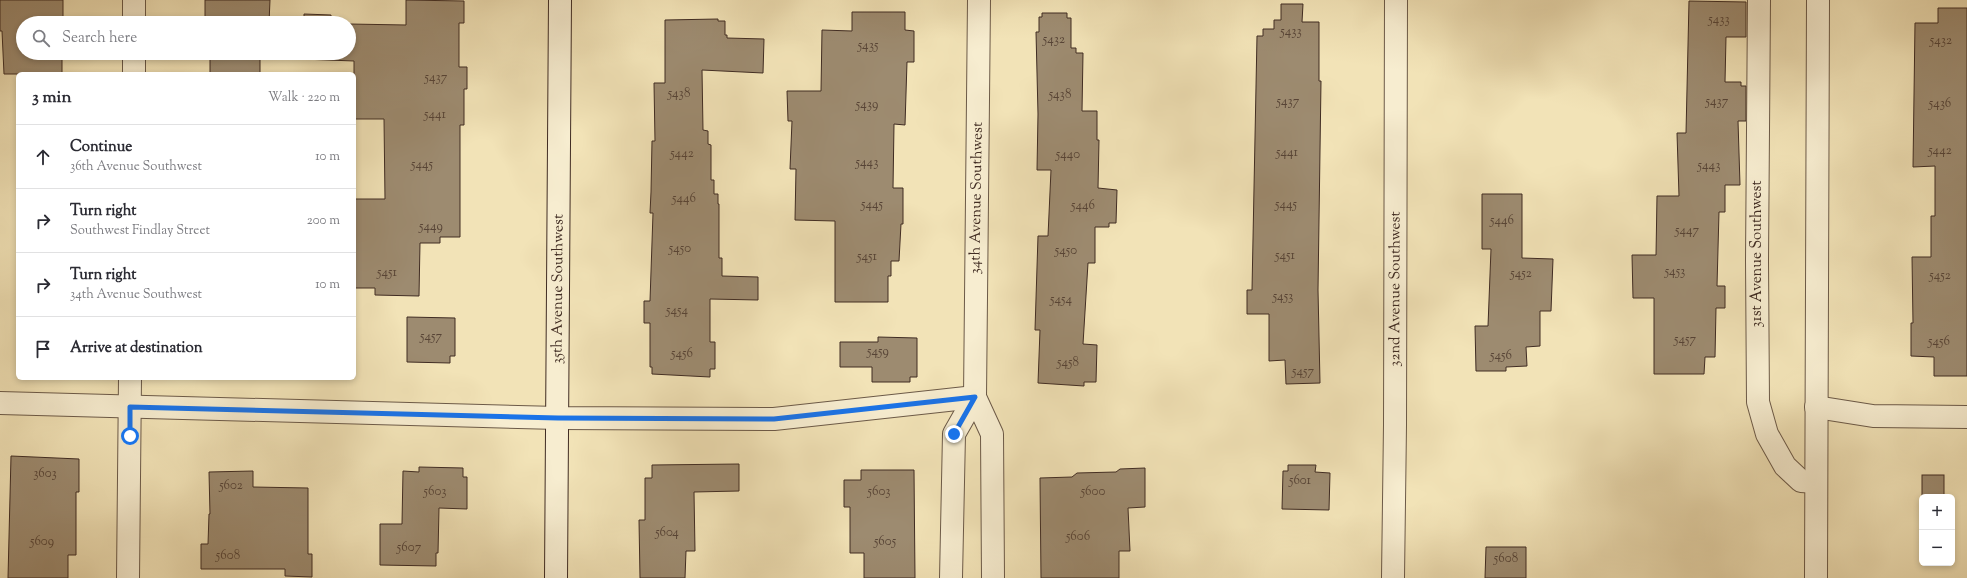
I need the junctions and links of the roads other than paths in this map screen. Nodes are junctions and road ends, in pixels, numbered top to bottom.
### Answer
1 (134, 0) edge
2 (560, 0) edge
3 (979, 0) edge
4 (1396, 0) edge
5 (1758, 0) edge
6 (1818, 0) edge
7 (134, 16) edge
8 (134, 60) edge
9 (134, 72) edge
10 (130, 380) edge
11 (975, 397) junction
12 (0, 403) edge
13 (130, 407) junction
14 (1816, 407) junction
15 (1967, 416) edge
16 (558, 418) junction
17 (1816, 482) junction
18 (128, 578) edge
19 (556, 578) edge
20 (951, 578) edge
21 (993, 578) edge
22 (1393, 578) edge
23 (1816, 578) edge

1 - 7 street
2 - 16 street, 35th Avenue Southwest
3 - 11 street, 34th Avenue Southwest
4 - 22 street, 32nd Avenue Southwest
5 - 17 street, 31st Avenue Southwest
6 - 14 street
8 - 9 street
10 - 13 street
11 - 16 street
11 - 20 street, 34th Avenue Southwest
11 - 21 street, 34th Avenue Southwest
12 - 13 street
13 - 16 street
13 - 18 street
14 - 15 street
14 - 17 street
16 - 19 street, 35th Avenue Southwest
17 - 23 street

